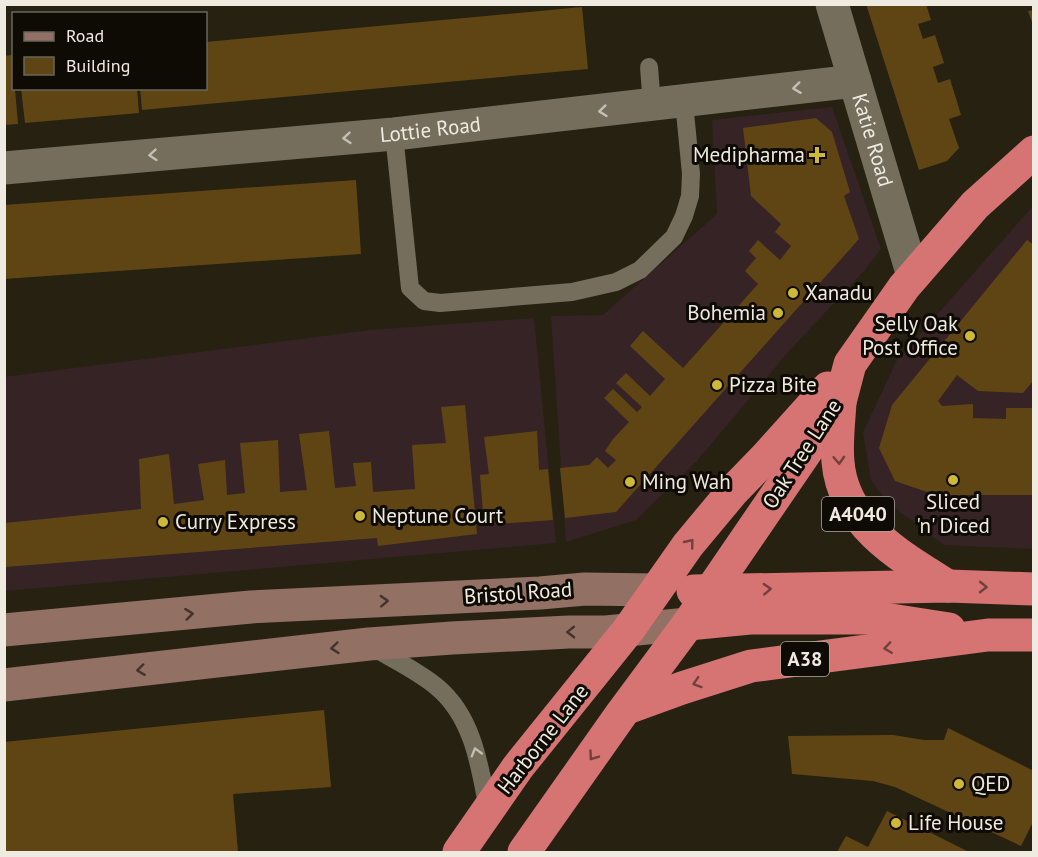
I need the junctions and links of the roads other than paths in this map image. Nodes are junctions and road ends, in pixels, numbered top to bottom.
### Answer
1 (832, 4) edge
2 (649, 67) dead end
3 (855, 81) junction
4 (668, 104) junction
5 (394, 134) junction
6 (1034, 152) edge
7 (4, 168) edge
8 (913, 276) junction
9 (850, 364) junction
10 (840, 402) junction
11 (948, 586) junction
12 (1034, 589) edge
13 (656, 590) junction
14 (709, 591) junction
15 (688, 624) junction
16 (629, 629) junction
17 (4, 630) edge
18 (988, 635) junction
19 (1034, 635) edge
20 (369, 644) junction
21 (4, 685) edge
22 (627, 708) junction
23 (488, 810) junction
24 (459, 852) edge
25 (524, 852) edge

1 - 3 street, Katie Road
2 - 4 lane
3 -> 4 street, Lottie Road
3 - 8 street, Katie Road
4 -> 5 street, Lottie Road
4 - 5 lane
5 -> 7 street, Lottie Road
6 - 8 highway, Oak Tree Lane / A4040
8 - 9 highway, Oak Tree Lane / A4040
9 - 10 highway, Oak Tree Lane / A4040
13 -> 9 highway, Harborne Lane
10 -> 11 highway, A4040
10 - 14 highway, Oak Tree Lane / A4040
11 -> 12 highway, Bristol Road
14 -> 11 highway, Bristol Road
13 - 14 highway, Bristol Road
13 - 16 highway, Harborne Lane
17 -> 13 main road, Bristol Road
14 - 15 highway, Oak Tree Lane / A4040
15 - 16 main road, Bristol Road
15 - 18 highway, A38
15 - 22 highway
16 -> 20 main road, Bristol Road
16 - 23 highway, Harborne Lane
18 - 19 highway, A38
18 -> 22 highway, A38
20 -> 21 main road, Bristol Road
23 -> 20 lane
22 -> 25 highway
23 - 24 highway, Harborne Lane

